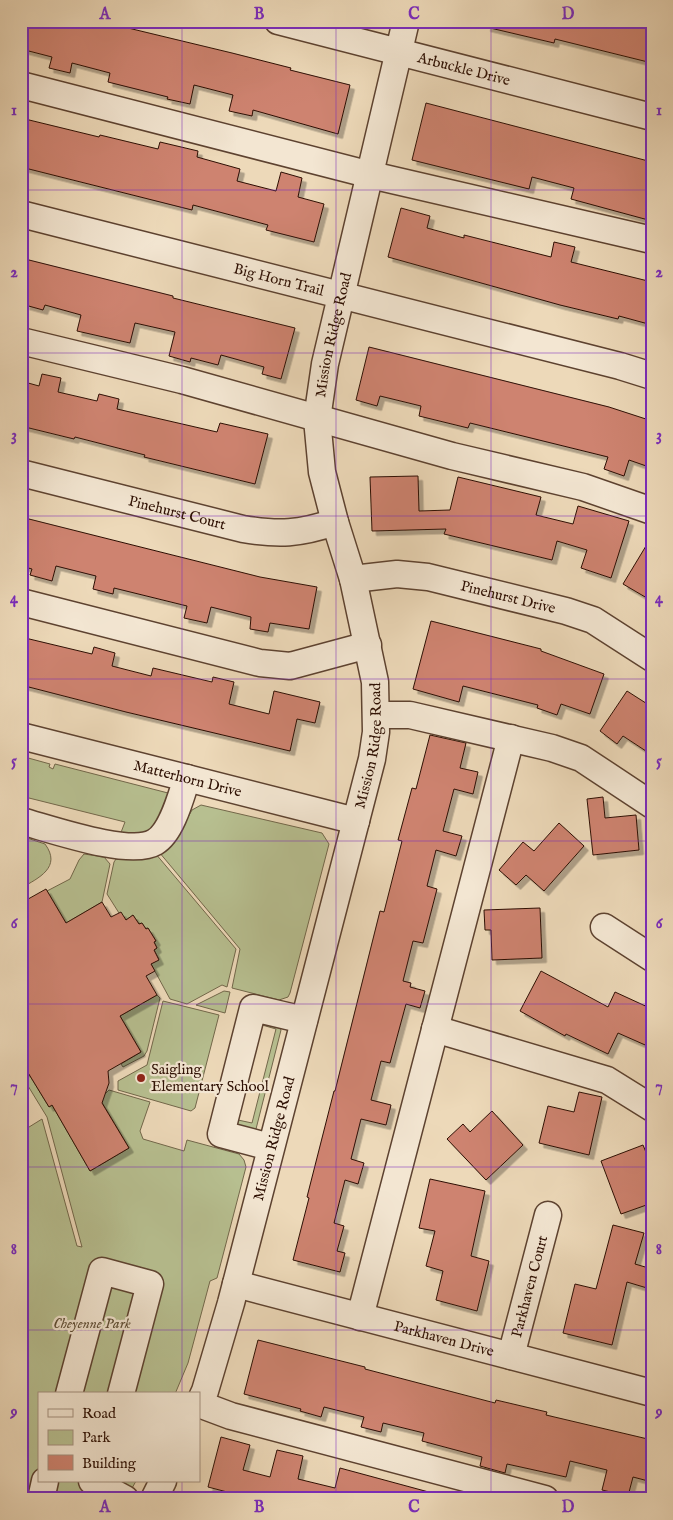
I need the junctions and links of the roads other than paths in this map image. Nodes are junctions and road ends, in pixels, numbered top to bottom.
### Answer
1 (278, 21) edge
2 (406, 21) edge
3 (399, 52) junction
4 (21, 85) edge
5 (652, 117) edge
6 (371, 174) junction
7 (21, 214) edge
8 (652, 240) edge
9 (342, 297) junction
10 (21, 341) edge
11 (652, 376) edge
12 (317, 418) junction
13 (21, 473) edge
14 (652, 511) edge
15 (335, 522) junction
16 (353, 579) junction
17 (21, 602) edge
18 (368, 645) junction
19 (652, 658) edge
20 (377, 715) junction
21 (21, 736) edge
22 (511, 738) junction
23 (187, 778) junction
24 (652, 805) edge
25 (356, 821) junction
26 (21, 822) edge
27 (604, 927) dead end
28 (652, 958) edge
29 (304, 1020) junction
30 (435, 1029) junction
31 (652, 1108) edge
32 (270, 1147) junction
33 (548, 1215) dead end
34 (236, 1284) junction
35 (360, 1317) junction
36 (511, 1356) junction
37 (70, 1392) edge
38 (121, 1392) edge
39 (652, 1393) edge
40 (200, 1402) edge
41 (200, 1404) edge
42 (45, 1482) edge
43 (95, 1482) edge
44 (162, 1482) edge
45 (40, 1499) edge
46 (125, 1499) edge
47 (154, 1499) edge
48 (545, 1499) edge

1 - 3 street, Arbuckle Drive
2 - 3 street, Mission Ridge Road
3 - 5 street, Arbuckle Drive
3 - 6 street, Mission Ridge Road
4 - 6 street
6 - 8 street
6 - 9 street, Mission Ridge Road
7 - 9 street, Big Horn Trail
9 - 11 street, Big Horn Trail
9 - 12 street, Mission Ridge Road
10 - 12 street
12 - 14 street
12 - 15 street, Mission Ridge Road
13 - 15 street, Pinehurst Court
15 - 16 street, Mission Ridge Road
16 - 18 street, Mission Ridge Road
16 - 19 street, Pinehurst Drive
17 - 18 street
18 - 20 street, Mission Ridge Road
20 - 22 street
20 - 25 street, Mission Ridge Road
21 - 23 street, Matterhorn Drive
22 - 24 street
22 - 30 street
23 - 25 street, Matterhorn Drive
23 - 26 street
25 - 29 street, Mission Ridge Road
27 - 28 street
29 - 32 street, Mission Ridge Road
29 - 32 street
30 - 31 street
30 - 35 street
32 - 34 street, Mission Ridge Road
33 - 36 street, Parkhaven Court
34 - 35 street, Parkhaven Drive
34 - 40 street, Mission Ridge Road
35 - 36 street, Parkhaven Drive
36 - 39 street, Parkhaven Drive
37 - 38 street
41 - 48 street
42 - 45 street
43 - 46 street
44 - 47 street

